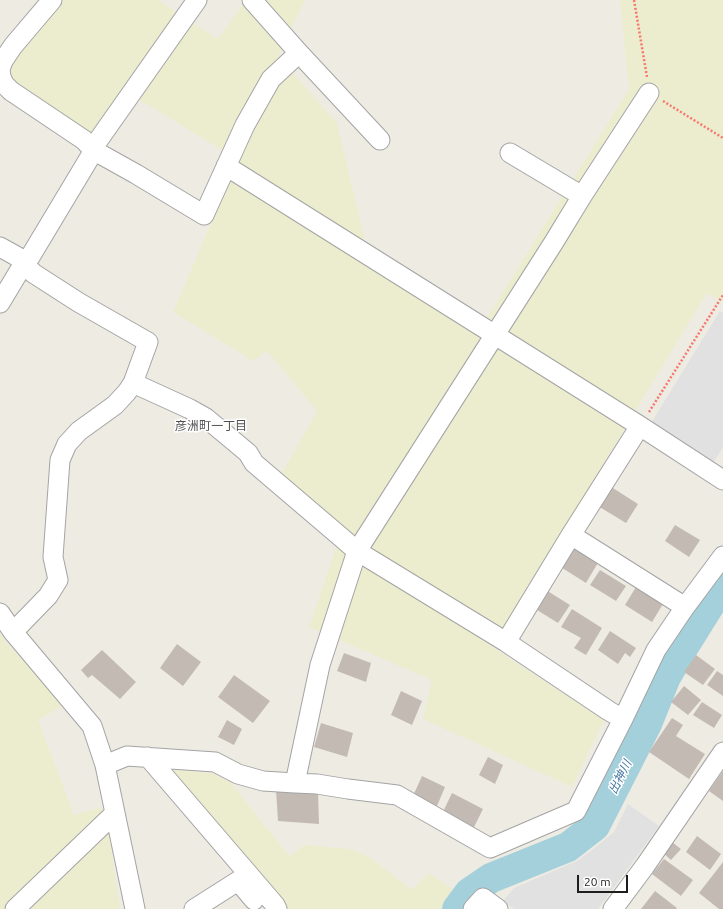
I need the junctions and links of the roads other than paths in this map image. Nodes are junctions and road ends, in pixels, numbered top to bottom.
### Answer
1 (52, 0) edge
2 (197, 0) edge
3 (252, 0) edge
4 (299, 52) junction
5 (649, 93) road end
6 (380, 140) dead end
7 (93, 150) junction
8 (510, 153) dead end
9 (226, 166) junction
10 (582, 196) junction
11 (0, 246) edge
12 (24, 264) junction
13 (0, 303) edge
14 (494, 334) junction
15 (133, 383) junction
16 (640, 426) junction
17 (723, 480) edge
18 (571, 535) junction
19 (356, 551) junction
20 (723, 556) edge
21 (685, 607) junction
22 (0, 613) edge
23 (13, 632) junction
24 (506, 642) junction
25 (623, 719) junction
26 (723, 752) edge
27 (148, 758) junction
28 (105, 765) junction
29 (295, 783) junction
30 (115, 813) junction
31 (15, 909) edge
32 (135, 909) edge
33 (194, 909) edge
34 (261, 909) edge
35 (277, 909) edge
36 (473, 909) edge
37 (498, 909) edge
38 (613, 909) edge

1 - 7 street
2 - 7 street
3 - 4 street
4 - 6 street
4 - 9 street
5 - 10 street
7 - 9 street
7 - 12 street
8 - 10 street
9 - 14 street
10 - 14 street
11 - 12 street
12 - 13 street
12 - 15 street
14 - 16 street
14 - 19 street
15 - 19 street
15 - 23 street
16 - 17 street
16 - 18 street
18 - 21 street
18 - 24 street
19 - 24 street
19 - 29 street
20 - 21 street
21 - 25 street
22 - 23 street
23 - 28 street
24 - 25 street
25 - 29 street
26 - 38 street
27 - 28 street
27 - 29 street
27 - 35 street
28 - 30 street
30 - 31 street
30 - 32 street
33 - 34 street
36 - 37 street

